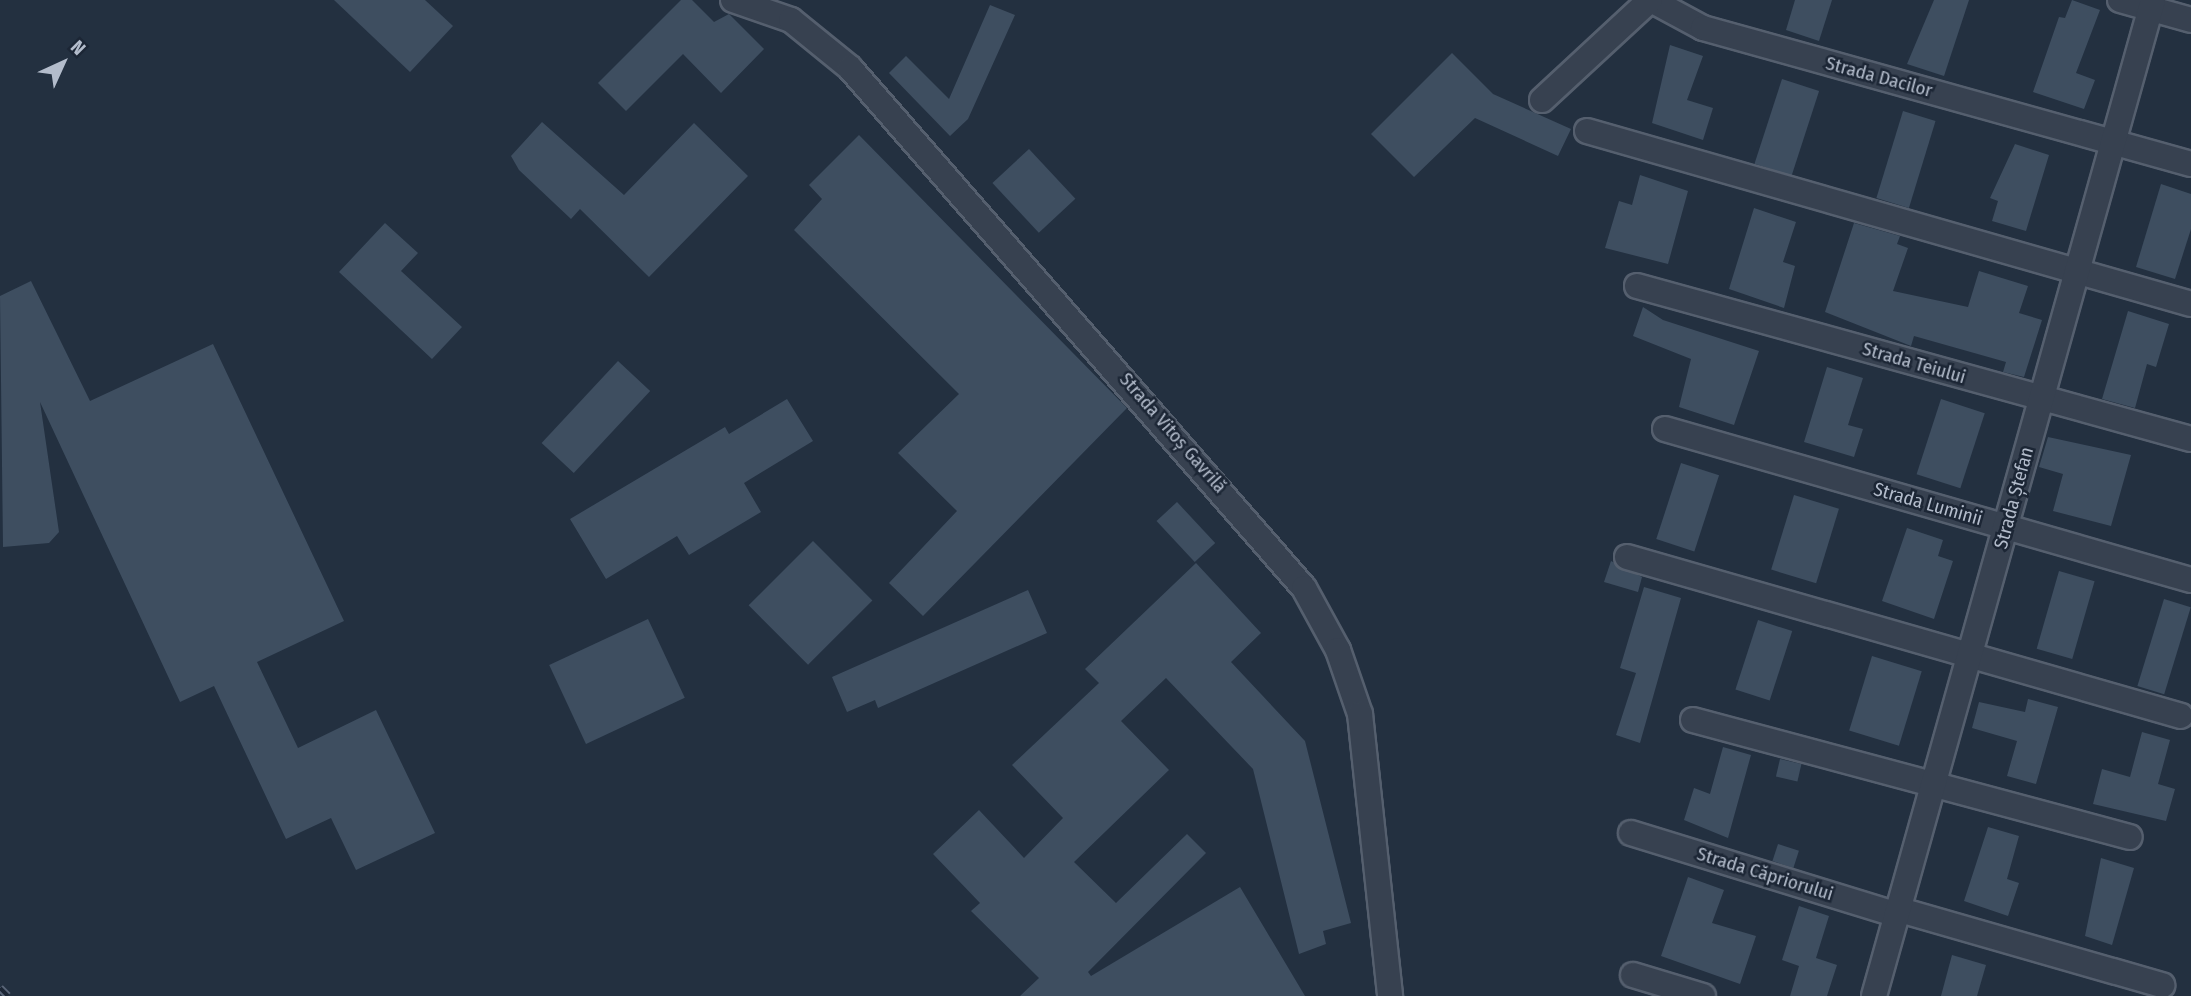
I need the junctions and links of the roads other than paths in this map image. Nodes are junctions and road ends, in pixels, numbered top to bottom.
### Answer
1 (733, 0) edge
2 (1651, 0) edge
3 (2120, 0) edge
4 (2152, 4) edge
5 (2191, 20) edge
6 (1542, 100) dead end
7 (1587, 131) dead end
8 (2113, 142) junction
9 (2191, 164) edge
10 (2077, 270) junction
11 (1637, 286) dead end
12 (2191, 304) edge
13 (2041, 399) junction
14 (1665, 429) dead end
15 (2191, 439) edge
16 (2006, 526) junction
17 (1627, 557) dead end
18 (2191, 580) edge
19 (1970, 655) junction
20 (2181, 716) dead end
21 (1693, 720) dead end
22 (1935, 782) junction
23 (1631, 833) dead end
24 (2130, 837) dead end
25 (1899, 912) junction
26 (1633, 975) dead end
27 (2162, 985) dead end
28 (1390, 996) edge
29 (1703, 996) edge
30 (1874, 996) edge

1 - 28 street, Strada Vitoș Gavrilă
2 - 6 street
2 - 8 street, Strada Dacilor
3 - 4 street
4 - 5 street
4 - 8 street, Strada Ștefan
7 - 10 street
8 - 9 street, Strada Dacilor
8 - 10 street, Strada Ștefan
10 - 12 street
10 - 13 street, Strada Ștefan
11 - 13 street, Strada Teiului
13 - 15 street, Strada Teiului
13 - 16 street, Strada Ștefan
14 - 16 street, Strada Luminii
16 - 18 street, Strada Luminii
16 - 19 street, Strada Ștefan
17 - 19 street
19 - 20 street
19 - 22 street, Strada Ștefan
21 - 22 street
22 - 24 street
22 - 25 street, Strada Ștefan
23 - 25 street, Strada Căpriorului
25 - 27 street, Strada Căpriorului
25 - 30 street, Strada Ștefan
26 - 29 street

